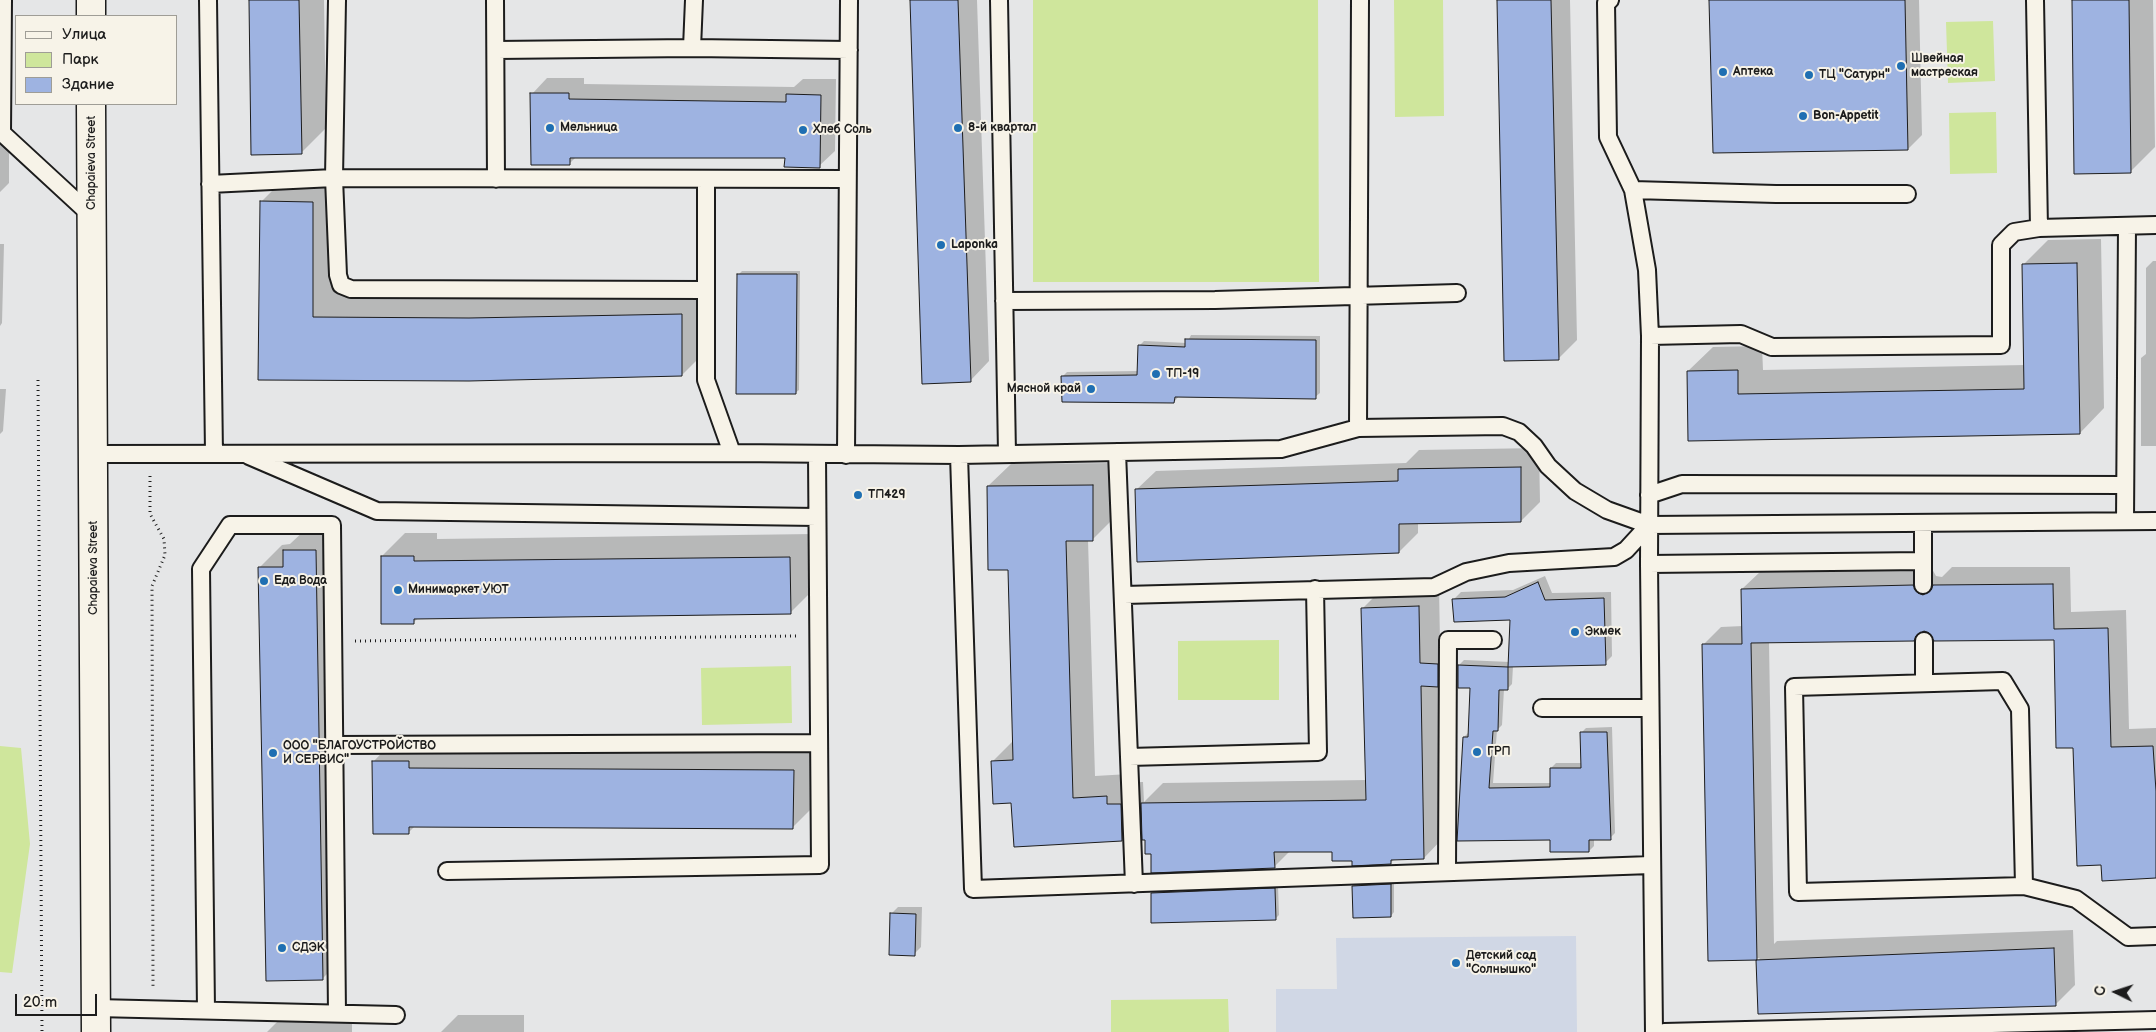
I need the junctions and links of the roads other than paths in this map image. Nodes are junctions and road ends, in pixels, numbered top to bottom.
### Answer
1 (3, 0) edge
2 (91, 0) edge
3 (208, 0) edge
4 (338, 0) edge
5 (496, 0) edge
6 (694, 0) edge
7 (849, 0) edge
8 (1000, 0) edge
9 (1360, 0) edge
10 (1610, 0) edge
11 (2035, 0) edge
12 (91, 15) edge
13 (692, 48) junction
14 (496, 50) junction
15 (849, 50) junction
16 (91, 105) edge
17 (334, 178) junction
18 (496, 179) junction
19 (706, 179) junction
20 (847, 179) junction
21 (210, 184) junction
22 (1634, 190) junction
23 (1907, 194) dead end
24 (92, 216) junction
25 (2156, 225) edge
26 (2127, 226) junction
27 (2039, 228) junction
28 (706, 290) junction
29 (1457, 293) dead end
30 (1359, 296) junction
31 (1004, 301) junction
32 (1650, 336) junction
33 (1358, 428) junction
34 (1117, 452) junction
35 (214, 453) junction
36 (242, 453) junction
37 (732, 453) junction
38 (1007, 453) junction
39 (94, 454) junction
40 (817, 455) junction
41 (846, 455) junction
42 (959, 455) junction
43 (2125, 485) junction
44 (1649, 495) junction
45 (816, 517) junction
46 (2125, 521) junction
47 (2156, 521) edge
48 (1923, 523) junction
49 (1649, 525) junction
50 (1923, 561) junction
51 (1649, 564) junction
52 (1924, 585) dead end
53 (1315, 590) junction
54 (1124, 596) junction
55 (1493, 640) dead end
56 (1924, 641) dead end
57 (1924, 683) junction
58 (1542, 708) dead end
59 (1650, 708) junction
60 (818, 743) junction
61 (335, 745) junction
62 (1129, 757) junction
63 (1651, 865) junction
64 (447, 871) dead end
65 (1448, 872) junction
66 (1134, 884) junction
67 (2024, 886) junction
68 (2156, 936) edge
69 (206, 1010) junction
70 (337, 1013) junction
71 (396, 1015) dead end
72 (96, 1020) edge
73 (2156, 1020) edge
74 (1826, 1030) edge
75 (1654, 1032) edge
76 (1664, 1032) edge

1 - 24 lane
2 - 12 main road
3 - 21 lane
4 - 17 lane
5 - 14 lane
6 - 13 lane
7 - 15 lane
8 - 31 lane
9 - 30 lane
10 - 22 lane
11 - 27 lane
13 - 14 lane
13 - 15 lane
14 - 18 lane
15 - 20 lane
16 - 24 main road, Chapaieva Street
17 - 18 lane
17 - 21 lane
17 - 28 lane
18 - 19 lane
19 - 20 lane
19 - 28 lane
20 - 41 lane
21 - 35 lane
22 - 23 lane
22 - 32 lane
24 - 39 main road, Chapaieva Street
25 - 26 lane
26 - 27 lane
26 - 43 lane
27 - 32 lane
28 - 37 lane
29 - 30 lane
30 - 31 lane
30 - 33 lane
31 - 38 lane
32 - 44 lane
33 - 34 lane
33 - 49 lane
34 - 38 lane
34 - 54 lane
35 - 36 lane
35 - 39 lane
36 - 37 lane
36 - 45 lane
37 - 40 lane
38 - 42 lane
39 - 72 main road, Chapaieva Street
40 - 41 lane
40 - 45 lane
41 - 42 lane
42 - 66 lane
43 - 44 lane
43 - 46 lane
44 - 49 lane
45 - 60 lane
46 - 47 lane
46 - 48 lane
48 - 49 lane
48 - 50 lane
49 - 51 lane
49 - 53 lane
50 - 51 lane
50 - 52 lane
51 - 59 lane
53 - 54 lane
53 - 62 lane
54 - 62 lane
55 - 65 lane
56 - 57 lane
57 - 67 lane
57 - 67 lane
58 - 59 lane
59 - 63 lane
60 - 61 lane
60 - 64 lane
61 - 69 lane
61 - 70 lane
62 - 66 lane
63 - 65 lane
63 - 75 lane
65 - 66 lane
67 - 68 lane
69 - 70 lane
69 - 72 lane
70 - 71 lane
73 - 74 lane
74 - 76 lane

